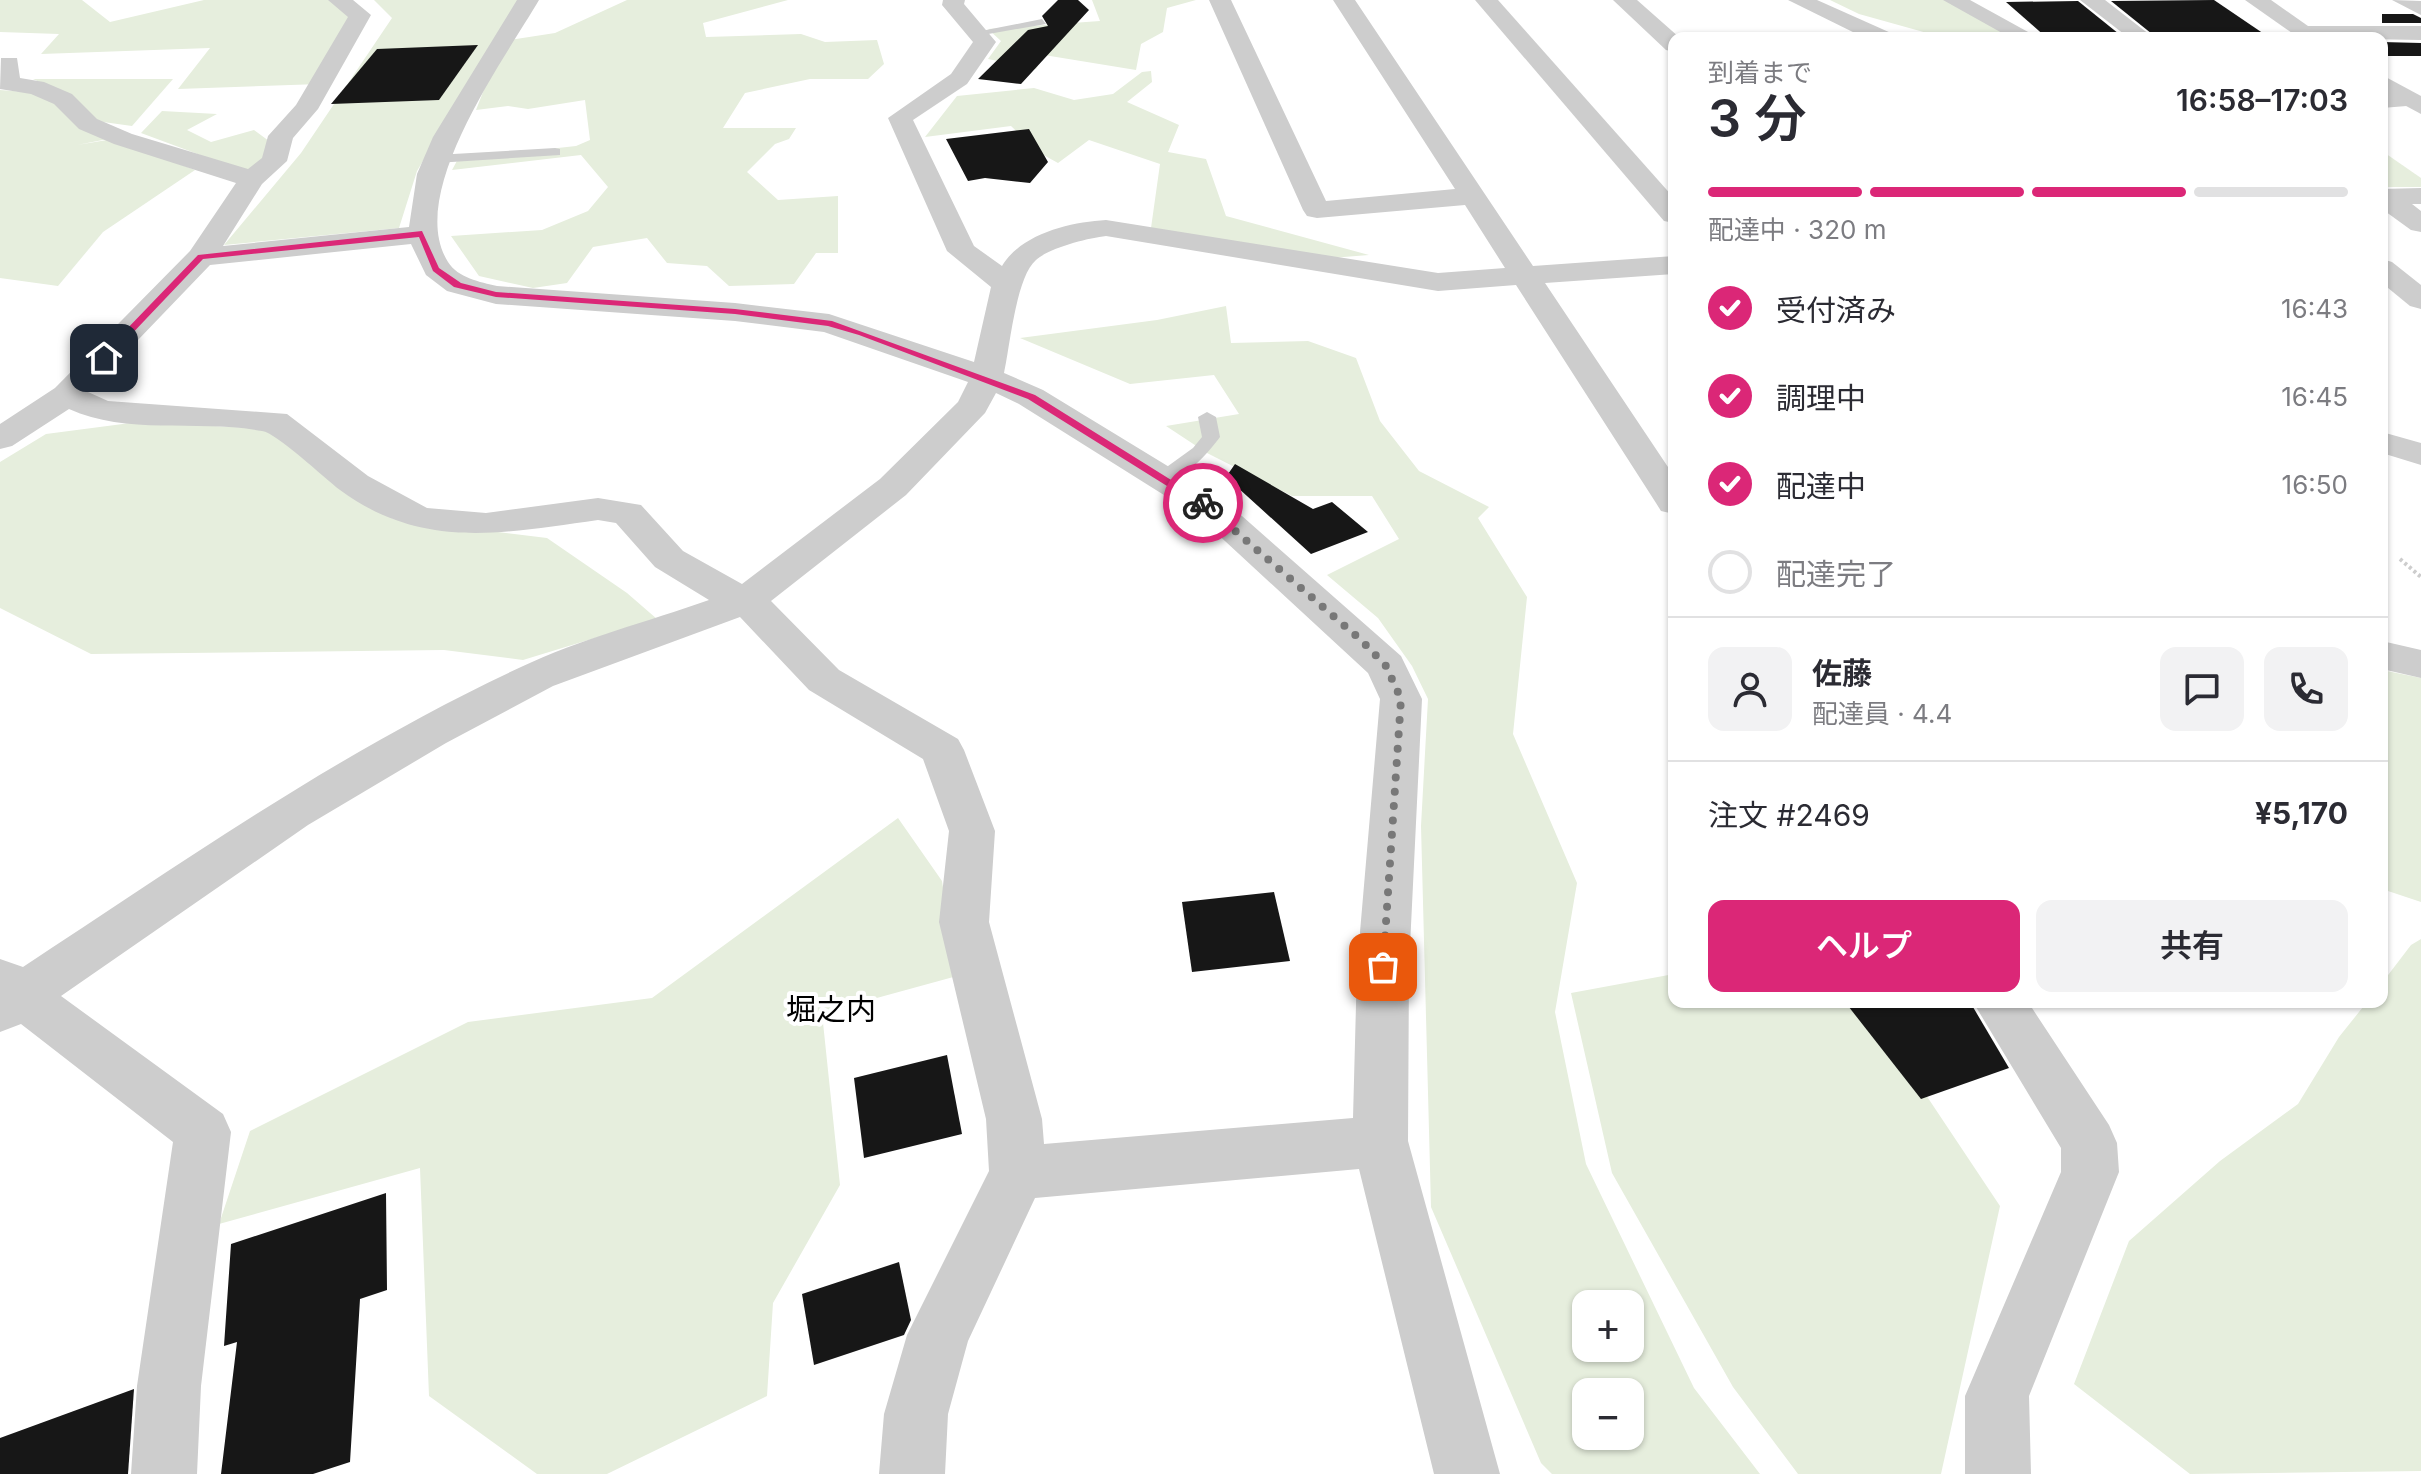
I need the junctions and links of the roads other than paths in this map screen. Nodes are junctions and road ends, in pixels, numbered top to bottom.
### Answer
1 (339, 0) edge
2 (528, 0) edge
3 (954, 0) edge
4 (1220, 0) edge
5 (1344, 0) edge
6 (1486, 0) edge
7 (1624, 0) edge
8 (1799, 0) edge
9 (1954, 0) edge
10 (2091, 0) edge
11 (2256, 0) edge
12 (2403, 0) edge
13 (2421, 9) edge
14 (1042, 22) dead end
15 (1870, 32) edge
16 (2016, 32) edge
17 (2135, 32) edge
18 (2305, 32) edge
19 (977, 33) junction
20 (2421, 33) edge
21 (2388, 34) edge
22 (1668, 40) edge
23 (9, 63) dead end
24 (2388, 86) edge
25 (2388, 102) edge
26 (2416, 104) edge
27 (555, 152) dead end
28 (436, 159) junction
29 (252, 179) junction
30 (1472, 196) junction
31 (2421, 196) edge
32 (2388, 197) edge
33 (2388, 201) edge
34 (1668, 208) edge
35 (2421, 224) edge
36 (422, 234) junction
37 (201, 257) junction
38 (1668, 265) edge
39 (2388, 273) edge
40 (1527, 277) junction
41 (1007, 284) junction
42 (2421, 300) edge
43 (987, 377) junction
44 (67, 395) junction
45 (1207, 417) dead end
46 (0, 439) edge
47 (2388, 444) edge
48 (2421, 454) edge
49 (1163, 478) junction
50 (1668, 494) edge
51 (747, 600) junction
52 (2388, 656) edge
53 (2421, 664) edge
54 (8, 994) edge
55 (2003, 1008) edge
56 (1380, 1141) junction
57 (1018, 1173) junction
58 (164, 1474) edge
59 (912, 1474) edge
60 (1467, 1474) edge
61 (1998, 1474) edge

1 - 29 street
2 - 28 street
3 - 19 street
4 - 30 street
5 - 30 street
6 - 34 street
7 - 22 street
8 - 15 street
9 - 16 street
10 - 17 street
11 - 18 street
12 - 13 street
14 - 19 lane
19 - 41 street
20 - 21 street
23 - 29 street
24 - 26 street
25 - 26 street
27 - 28 lane
28 - 36 street
29 - 37 street
30 - 40 street
31 - 32 street
33 - 35 street
36 - 37 street
36 - 43 street
37 - 44 street
38 - 40 street
39 - 42 street
40 - 41 street
40 - 50 street
41 - 43 street
43 - 49 street
43 - 51 street
44 - 46 street
44 - 51 street
45 - 49 lane
47 - 48 street
49 - 56 street
51 - 54 street
51 - 57 street
52 - 53 street
54 - 58 street
55 - 61 street
56 - 57 street
56 - 60 street
57 - 59 street

